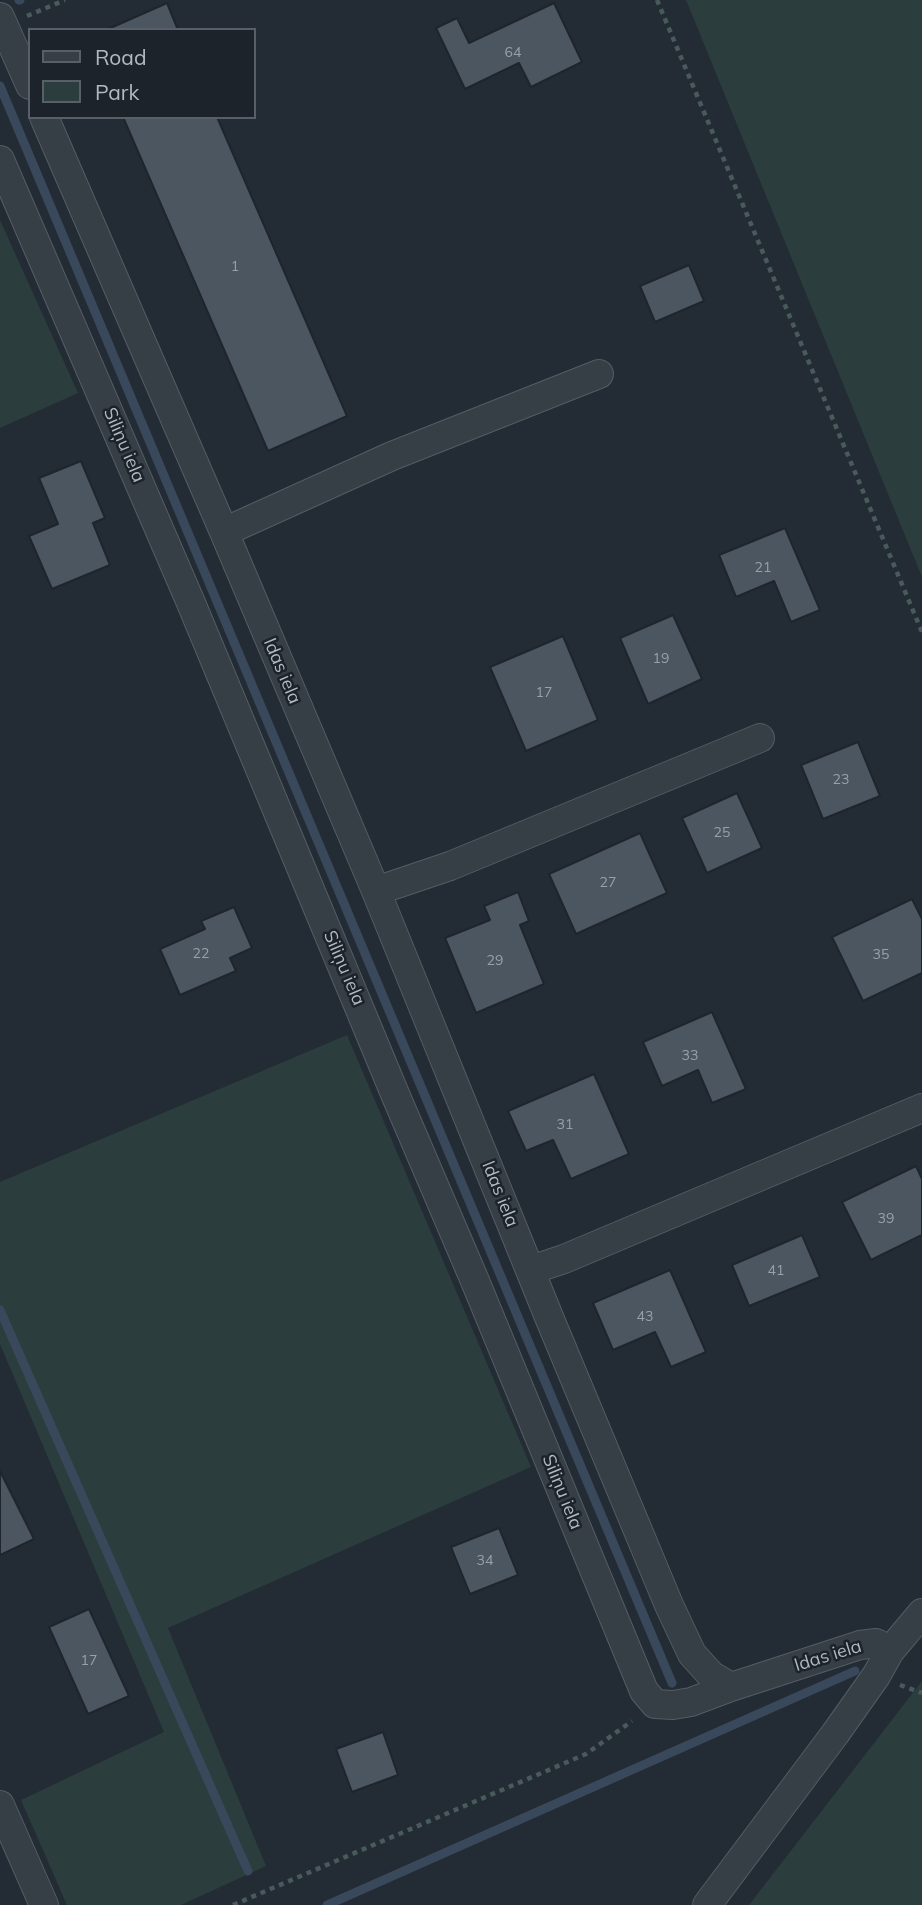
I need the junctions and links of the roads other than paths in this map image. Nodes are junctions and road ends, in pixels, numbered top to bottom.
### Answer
1 (0, 17) edge
2 (28, 80) edge
3 (45, 119) edge
4 (0, 160) edge
5 (599, 374) dead end
6 (224, 532) junction
7 (760, 738) dead end
8 (376, 891) junction
9 (922, 1108) edge
10 (531, 1270) junction
11 (922, 1613) edge
12 (890, 1651) junction
13 (731, 1687) junction
14 (0, 1805) edge
15 (44, 1905) edge
16 (707, 1905) edge

1 - 2 street
3 - 6 street, Idas iela
4 - 13 street, Siliņu iela
5 - 6 street
6 - 8 street, Idas iela
7 - 8 street
8 - 10 street, Idas iela
9 - 10 street
10 - 13 street, Idas iela
11 - 12 street
12 - 13 street, Idas iela
12 - 16 street
14 - 15 street

